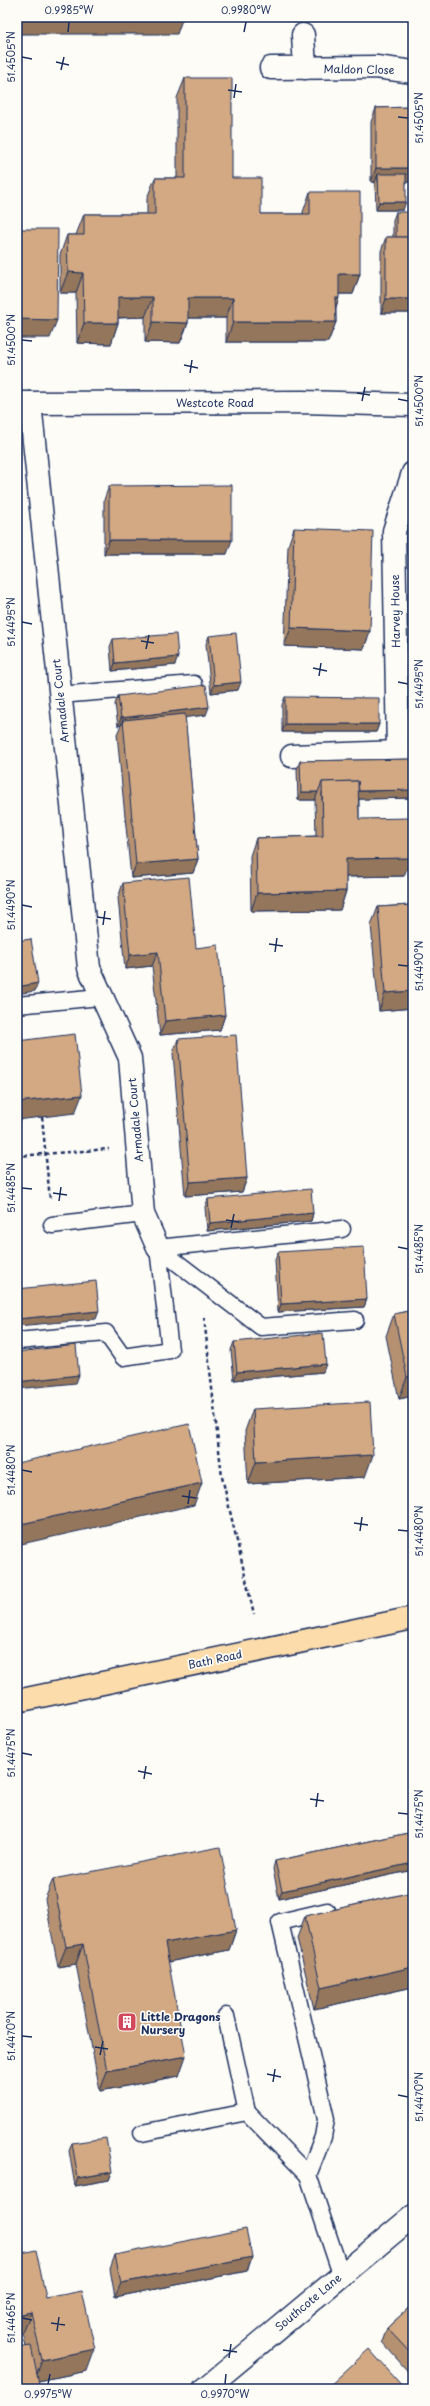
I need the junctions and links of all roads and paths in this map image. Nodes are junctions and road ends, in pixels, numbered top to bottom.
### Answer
1 (303, 36) dead end
2 (271, 68) dead end
3 (304, 68) junction
4 (413, 72) edge
5 (23, 403) edge
6 (413, 405) edge
7 (413, 472) edge
8 (194, 684) dead end
9 (59, 695) junction
10 (406, 752) edge
11 (292, 756) dead end
12 (100, 997) junction
13 (17, 1005) edge
14 (42, 1117) edge
15 (138, 1147) junction
16 (46, 1154) junction
17 (17, 1156) edge
18 (143, 1214) junction
19 (52, 1225) joint
20 (342, 1229) dead end
21 (158, 1248) junction
22 (201, 1282) junction
23 (355, 1320) dead end
24 (17, 1341) edge
25 (254, 1614) dead end
26 (413, 1618) edge
27 (17, 1701) edge
28 (339, 1909) edge
29 (226, 2016) dead end
30 (247, 2112) junction
31 (142, 2133) dead end
32 (308, 2175) junction
33 (413, 2216) edge
34 (341, 2274) junction
35 (205, 2389) edge

1 - 3 street
2 - 3 street, Maldon Close
3 - 4 street, Maldon Close
5 - 6 street, Westcote Road
5 - 9 street, Armadale Court
7 - 10 street, Harvey House
8 - 9 lane
9 - 12 street, Armadale Court
10 - 11 street, Harvey House
12 - 13 lane
12 - 15 street, Armadale Court
14 - 16 path
15 - 16 path
15 - 18 street, Armadale Court
16 - 17 path
16 - 19 path
18 - 19 lane
18 - 21 street, Armadale Court
20 - 21 lane
21 - 22 lane
21 - 24 lane
22 - 23 lane
22 - 25 path
26 - 27 main road, Bath Road
28 - 32 lane
29 - 30 lane
30 - 31 lane
30 - 32 lane
32 - 34 lane
33 - 34 street, Southcote Lane
34 - 35 street, Southcote Lane

